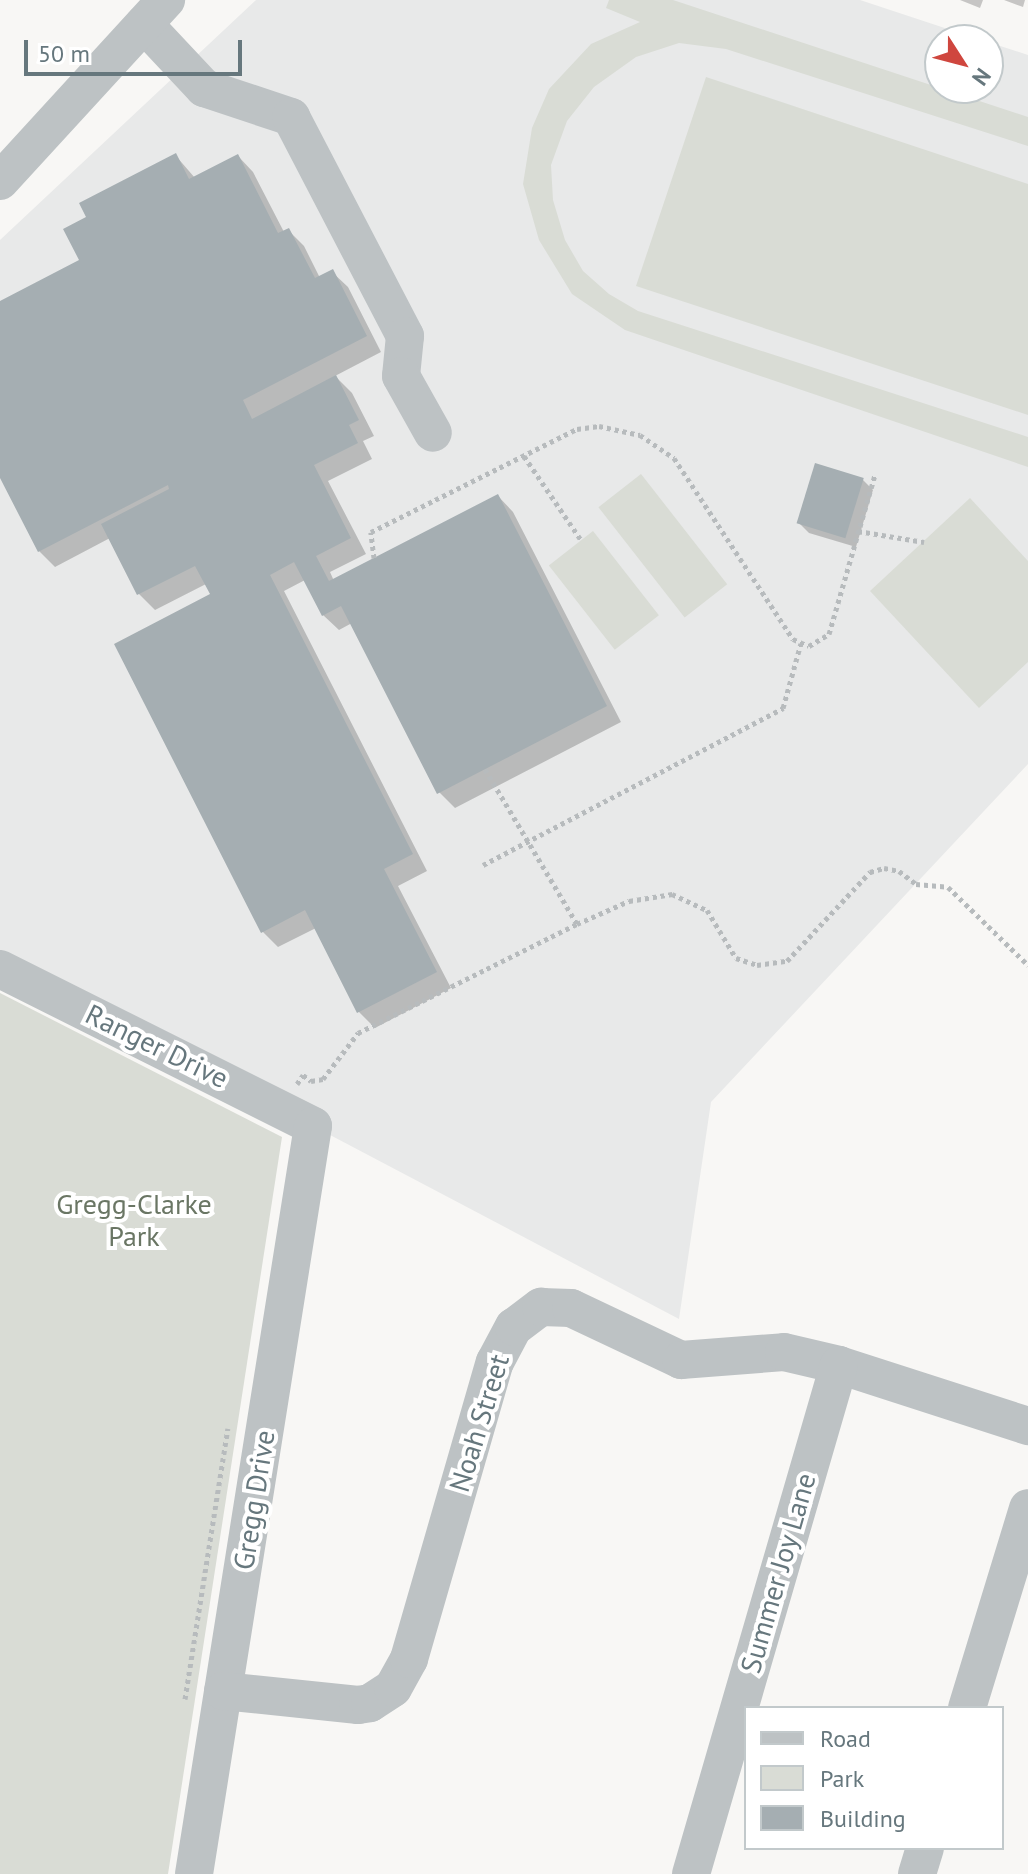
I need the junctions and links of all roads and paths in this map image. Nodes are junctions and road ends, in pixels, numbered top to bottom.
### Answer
1 (155, 12) edge
2 (5, 168) edge
3 (433, 433) dead end
4 (524, 456) junction
5 (875, 475) dead end
6 (858, 531) junction
7 (581, 540) dead end
8 (924, 542) dead end
9 (374, 558) dead end
10 (801, 643) junction
11 (485, 769) dead end
12 (528, 842) junction
13 (483, 865) dead end
14 (577, 924) junction
15 (1028, 965) edge
16 (0, 969) edge
17 (296, 1085) dead end
18 (313, 1126) joint
19 (839, 1365) junction
20 (1028, 1426) edge
21 (1028, 1508) edge
22 (223, 1691) junction
23 (968, 1706) edge
24 (924, 1850) edge
25 (194, 1874) edge
26 (691, 1874) edge
27 (917, 1874) edge

1 - 2 street
1 - 3 street
4 - 7 path
4 - 9 path
4 - 10 path
5 - 6 path
6 - 8 path
6 - 10 path
10 - 12 path
11 - 12 path
12 - 13 path
12 - 14 path
14 - 15 path
14 - 17 path
16 - 18 street, Ranger Drive
18 - 22 street, Gregg Drive
19 - 20 street, Noah Street
19 - 22 street, Noah Street
19 - 26 street, Summer Joy Lane
21 - 23 street
22 - 25 street, Gregg Drive
24 - 27 street

